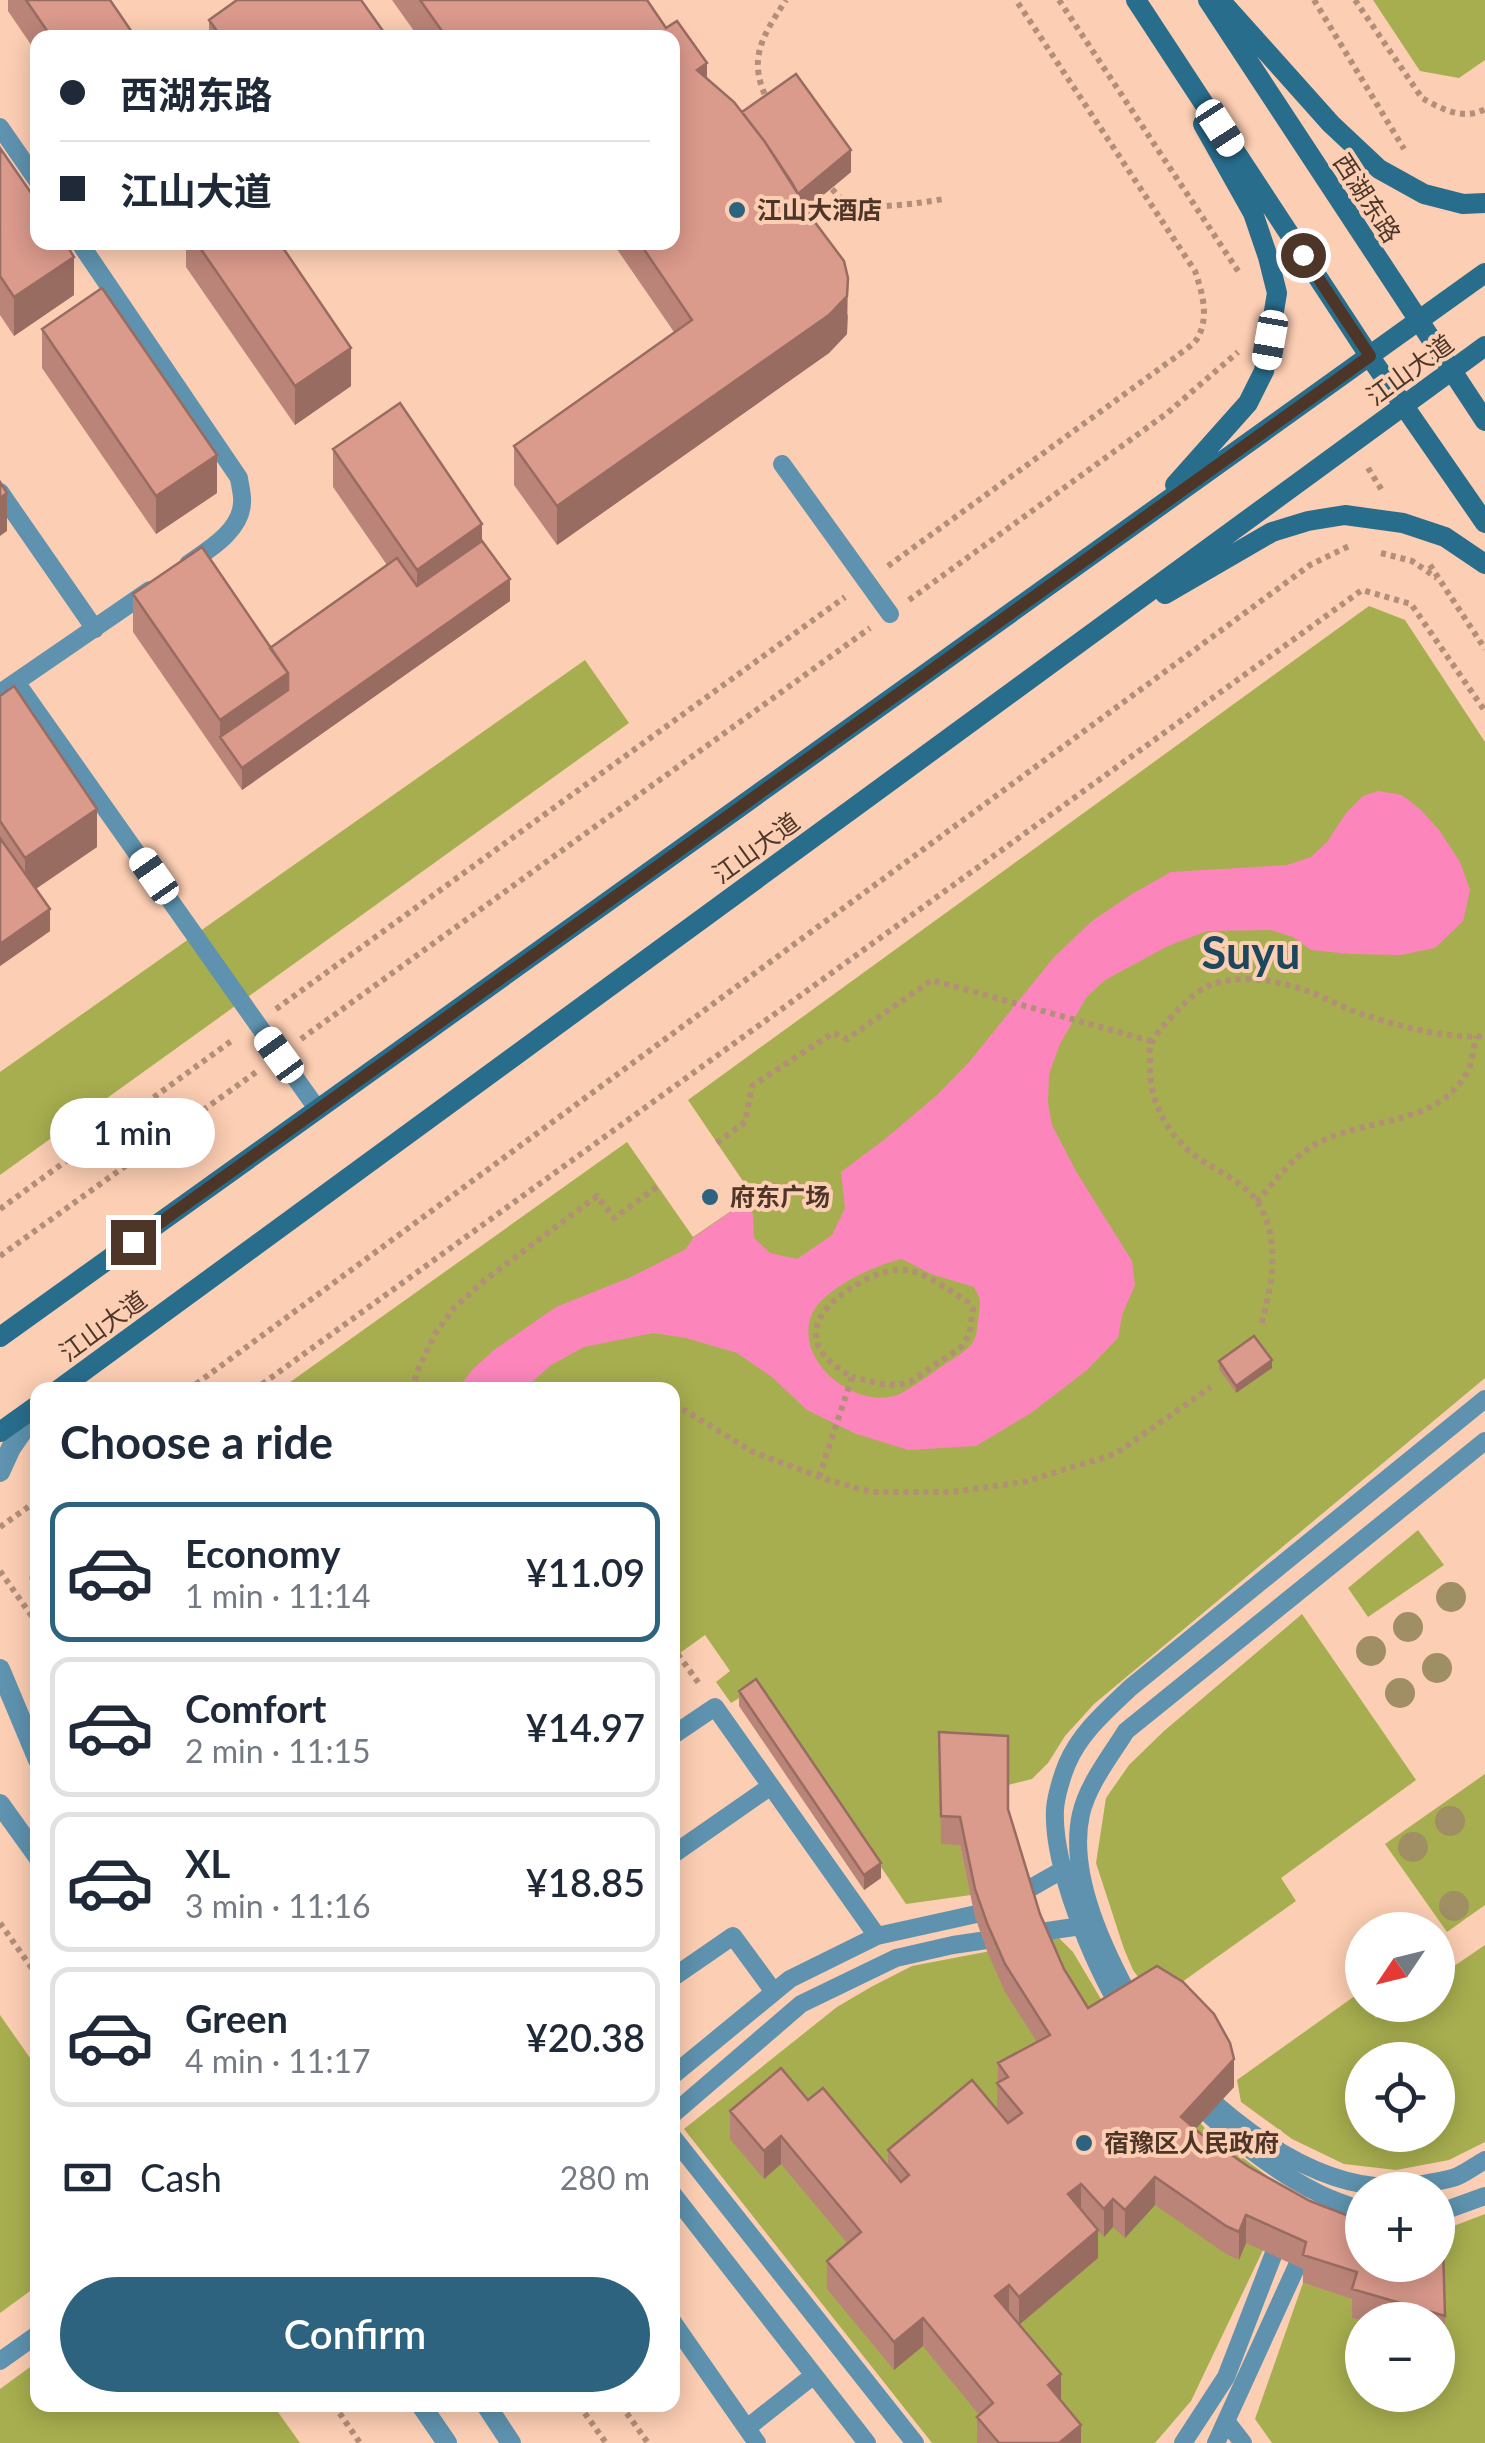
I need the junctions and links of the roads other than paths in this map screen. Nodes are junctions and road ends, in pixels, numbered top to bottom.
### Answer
1 (1135, 0) edge
2 (1208, 0) edge
3 (1220, 0) edge
4 (0, 127) edge
5 (30, 170) edge
6 (1485, 203) edge
7 (83, 250) edge
8 (1485, 273) edge
9 (1417, 321) junction
10 (1485, 346) edge
11 (1370, 356) junction
12 (1452, 370) junction
13 (1404, 405) junction
14 (1485, 422) edge
15 (782, 464) dead end
16 (0, 492) edge
17 (1148, 516) junction
18 (1485, 522) edge
19 (1485, 564) edge
20 (890, 614) road end
21 (95, 629) junction
22 (1076, 644) junction
23 (16, 682) junction
24 (0, 693) edge
25 (318, 1110) junction
26 (3, 1334) edge
27 (69, 1382) edge
28 (1485, 1399) edge
29 (30, 1412) edge
30 (30, 1419) edge
31 (0, 1432) edge
32 (1485, 1441) edge
33 (0, 1472) edge
34 (0, 1669) edge
35 (0, 1710) edge
36 (680, 1730) edge
37 (30, 1742) edge
38 (30, 1751) edge
39 (771, 1786) junction
40 (0, 1804) edge
41 (30, 1846) edge
42 (680, 1849) edge
43 (1064, 1870) junction
44 (1082, 1926) junction
45 (877, 1936) junction
46 (680, 1972) edge
47 (774, 1992) junction
48 (680, 2069) edge
49 (680, 2108) edge
50 (680, 2146) edge
51 (1485, 2160) edge
52 (1485, 2196) edge
53 (1295, 2201) junction
54 (680, 2203) edge
55 (1455, 2207) edge
56 (1345, 2213) edge
57 (1320, 2215) junction
58 (680, 2332) edge
59 (30, 2340) edge
60 (0, 2361) edge
61 (814, 2375) junction
62 (426, 2412) edge
63 (491, 2412) edge
64 (1226, 2421) junction
65 (752, 2435) edge
66 (447, 2443) edge
67 (511, 2443) edge
68 (867, 2443) edge
69 (915, 2443) edge
70 (1182, 2443) edge
71 (1216, 2443) edge
72 (1244, 2443) edge

1 - 11 main road
1 - 17 main road
2 - 9 main road, 西湖东路
3 - 6 main road
4 - 5 lane
7 - 21 lane
8 - 9 main road, 江山大道
9 - 11 main road, 江山大道
9 - 12 main road, 西湖东路
10 - 12 main road, 江山大道
11 - 13 main road
11 - 17 main road, 江山大道
12 - 13 main road, 江山大道
12 - 14 main road, 西湖东路
13 - 18 main road
13 - 22 main road, 江山大道
15 - 20 lane
16 - 21 lane
17 - 25 main road, 江山大道
19 - 22 main road
21 - 23 lane
22 - 27 main road, 江山大道
23 - 24 lane
23 - 25 lane
25 - 26 main road, 江山大道
28 - 43 lane
29 - 31 main road
30 - 33 street
32 - 44 lane
34 - 37 street
35 - 38 street
36 - 39 lane
39 - 42 lane
39 - 45 lane
40 - 41 street
43 - 44 lane
43 - 45 lane
44 - 49 lane
45 - 47 lane
46 - 47 lane
47 - 48 lane
50 - 69 lane
51 - 53 lane
52 - 55 lane
53 - 57 lane
53 - 70 lane
54 - 61 lane
56 - 57 lane
57 - 64 lane
58 - 65 lane
59 - 60 lane
61 - 65 lane
61 - 68 lane
62 - 66 street
63 - 67 street
64 - 71 lane
64 - 72 lane

